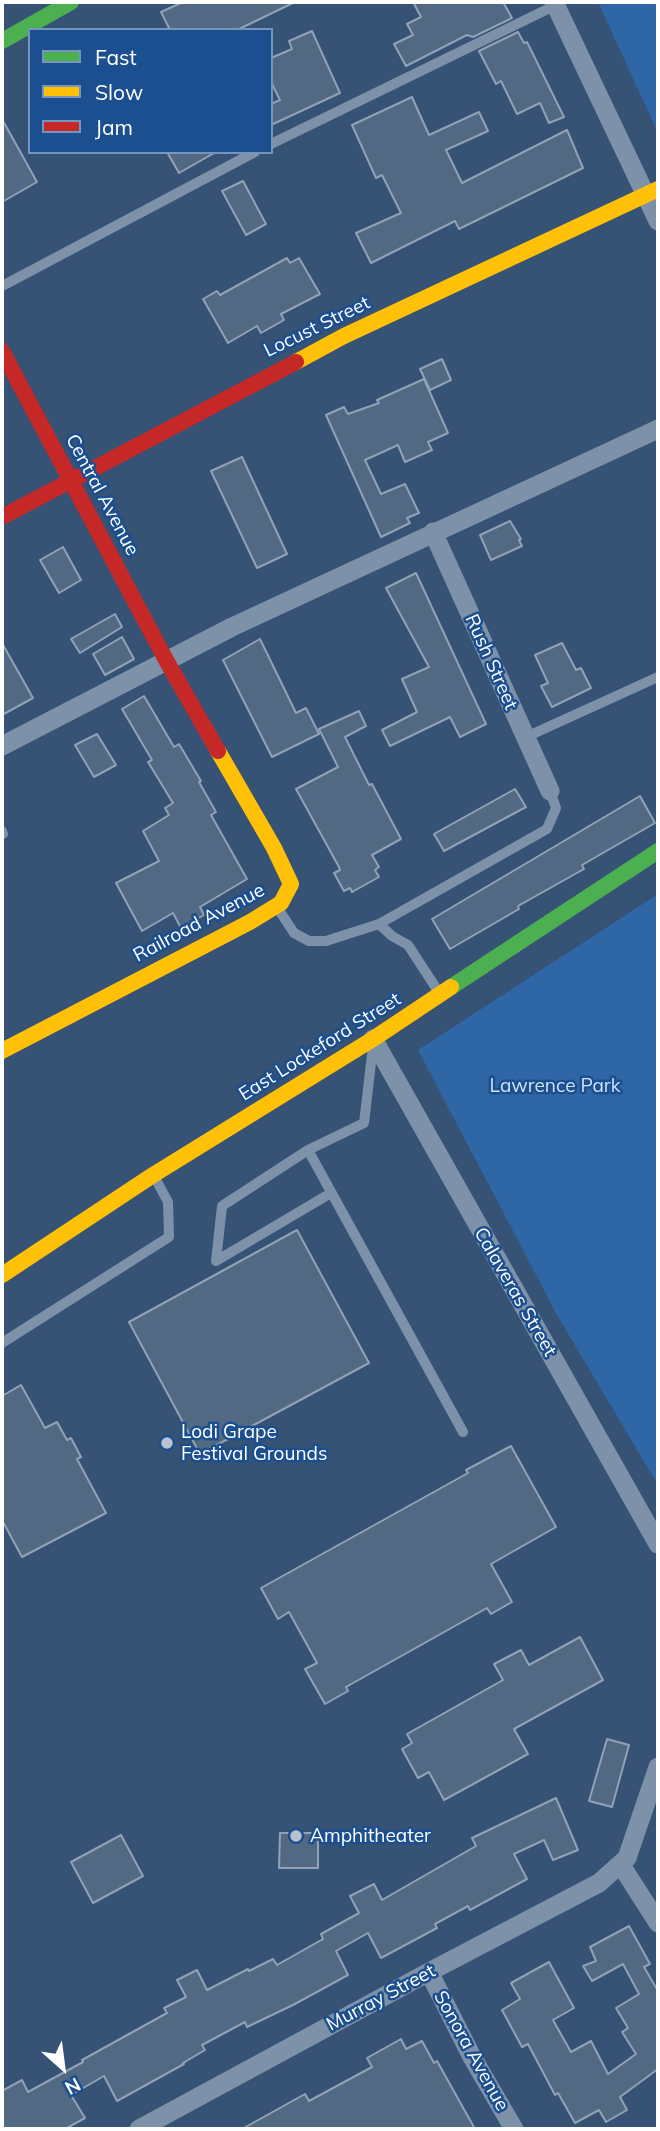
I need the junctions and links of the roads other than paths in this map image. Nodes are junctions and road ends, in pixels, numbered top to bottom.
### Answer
1 (72, 2) edge
2 (555, 3) edge
3 (2, 41) edge
4 (273, 143) edge
5 (251, 154) edge
6 (652, 192) edge
7 (658, 221) edge
8 (2, 286) edge
9 (2, 351) edge
10 (658, 429) edge
11 (71, 480) junction
12 (2, 517) edge
13 (433, 533) junction
14 (166, 660) junction
15 (658, 677) edge
16 (526, 737) junction
17 (2, 746) edge
18 (550, 791) joint
19 (658, 851) edge
20 (276, 906) junction
21 (379, 924) junction
22 (440, 995) junction
23 (373, 1039) junction
24 (2, 1051) edge
25 (308, 1150) junction
26 (153, 1175) junction
27 (331, 1193) junction
28 (2, 1275) edge
29 (2, 1343) edge
30 (463, 1432) dead end
31 (658, 1544) edge
32 (658, 1767) edge
33 (621, 1865) junction
34 (658, 1923) edge
35 (429, 1972) junction
36 (139, 2129) edge
37 (514, 2129) edge

1 - 3 street
2 - 4 lane
2 - 6 street
5 - 8 lane
6 - 7 street
6 - 11 street, Locust Street
9 - 11 street, Central Avenue
10 - 13 street
11 - 12 street, Locust Street
11 - 14 street, Central Avenue
13 - 14 street
13 - 16 street, Rush Street
14 - 17 street
14 - 20 street, Railroad Avenue
15 - 16 lane
16 - 18 street, Rush Street
18 - 21 lane
19 - 22 street, East Lockeford Street
20 - 21 lane
20 - 24 street, Railroad Avenue
21 - 22 lane
22 - 23 street, East Lockeford Street
23 - 25 lane
23 - 26 street, East Lockeford Street
23 - 31 street, Calaveras Street
25 - 27 lane
25 - 27 lane
26 - 28 street, East Lockeford Street
26 - 29 lane
27 - 30 lane
32 - 33 street
33 - 34 street
33 - 35 street, Murray Street
35 - 36 street, Murray Street
35 - 37 street, Sonora Avenue

